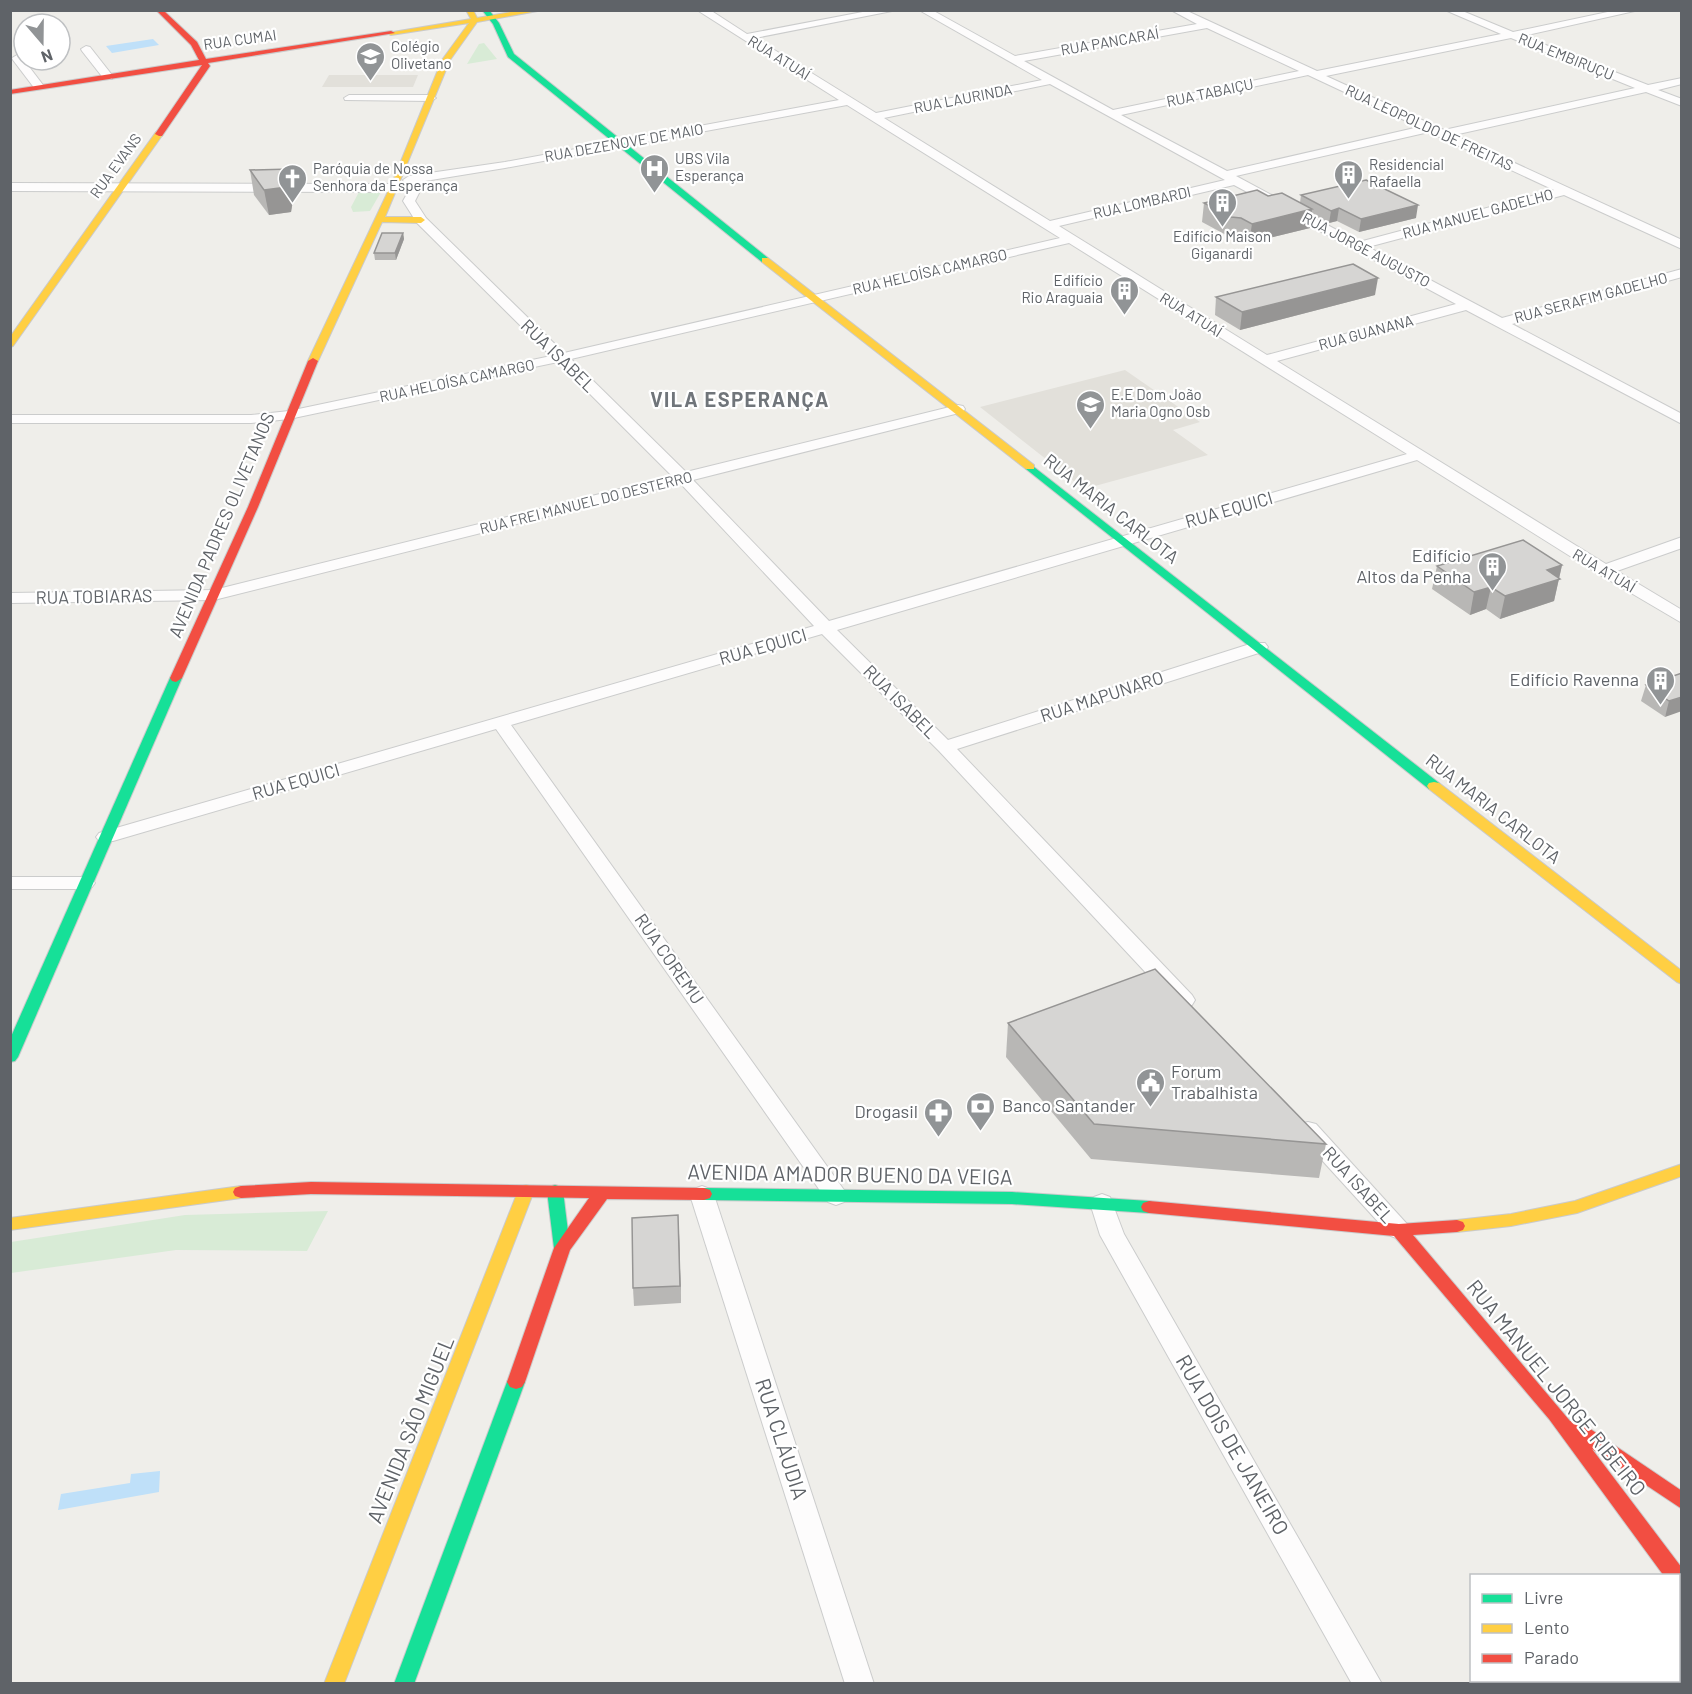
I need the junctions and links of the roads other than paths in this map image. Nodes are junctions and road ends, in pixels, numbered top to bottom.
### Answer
1 (159, 10) edge
2 (540, 10) edge
3 (702, 10) edge
4 (892, 10) edge
5 (1176, 10) edge
6 (1449, 10) edge
7 (1588, 10) edge
8 (1634, 10) edge
9 (928, 11) edge
10 (510, 13) edge
11 (480, 14) edge
12 (1605, 16) junction
13 (450, 17) edge
14 (1207, 25) junction
15 (518, 30) dead end
16 (463, 34) junction
17 (1512, 35) junction
18 (746, 37) junction
19 (504, 44) junction
20 (520, 45) dead end
21 (86, 49) dead end
22 (1013, 60) junction
23 (206, 61) junction
24 (521, 63) junction
25 (28, 72) edge
26 (1312, 74) junction
27 (108, 76) junction
28 (1051, 81) junction
29 (1682, 81) edge
30 (38, 86) junction
31 (1646, 89) junction
32 (10, 92) edge
33 (349, 98) dead end
34 (431, 98) junction
35 (849, 101) junction
36 (1682, 104) edge
37 (1111, 114) junction
38 (875, 117) junction
39 (1430, 128) junction
40 (1443, 134) junction
41 (622, 144) junction
42 (1231, 178) junction
43 (420, 180) junction
44 (395, 184) junction
45 (10, 187) edge
46 (120, 188) junction
47 (1564, 190) junction
48 (380, 219) junction
49 (421, 220) junction
50 (1048, 225) junction
51 (1682, 229) edge
52 (1659, 234) junction
53 (1071, 239) junction
54 (1682, 245) edge
55 (1357, 246) junction
56 (1682, 273) edge
57 (814, 299) junction
58 (1468, 305) junction
59 (1500, 323) junction
60 (10, 344) edge
61 (560, 358) junction
62 (1264, 360) junction
63 (958, 409) junction
64 (1678, 414) edge
65 (289, 415) junction
66 (10, 419) edge
67 (1419, 455) junction
68 (684, 479) junction
69 (1121, 541) junction
70 (1682, 542) edge
71 (1603, 570) junction
72 (214, 595) junction
73 (10, 598) edge
74 (1682, 618) edge
75 (827, 629) junction
76 (1259, 647) junction
77 (501, 723) junction
78 (945, 747) junction
79 (106, 837) junction
80 (85, 883) junction
81 (10, 884) edge
82 (1682, 979) edge
83 (1200, 1016) edge
84 (10, 1057) edge
85 (1298, 1120) edge
86 (1682, 1170) edge
87 (526, 1191) junction
88 (555, 1191) junction
89 (602, 1193) junction
90 (702, 1195) junction
91 (836, 1196) junction
92 (1102, 1203) junction
93 (10, 1224) edge
94 (1399, 1230) junction
95 (562, 1248) junction
96 (1555, 1414) junction
97 (1682, 1501) edge
98 (1675, 1574) edge
99 (334, 1683) edge
100 (404, 1683) edge
101 (860, 1683) edge
102 (1368, 1683) edge

1 - 23 street
2 - 10 street, RUA CUMAI
3 - 18 street, RUA ATUAÍ
4 - 18 street
5 - 14 street, RUA LEOPOLDO DE FREITAS
6 - 17 street, RUA EMBIRUÇU
7 - 12 street
8 - 12 street, RUA TABAIÇU
9 - 22 street, RUA JORGE AUGUSTO
10 - 11 street, RUA CUMAI
10 - 15 street
11 - 13 street, RUA CUMAI
11 - 16 street, AVENIDA PADRES OLIVETANOS
11 - 19 street, RUA MARIA CARLOTA
12 - 17 street, RUA TABAIÇU
13 - 23 street, RUA CUMAI
14 - 22 street, RUA PANCARAÍ
14 - 26 street, RUA LEOPOLDO DE FREITAS
16 - 19 street
16 - 34 street, AVENIDA PADRES OLIVETANOS
17 - 26 street, RUA TABAIÇU
17 - 31 street, RUA EMBIRUÇU
18 - 35 street, RUA ATUAÍ
19 - 24 street, RUA MARIA CARLOTA
20 - 24 street
21 - 27 street
22 - 28 street, RUA JORGE AUGUSTO
23 - 27 street, RUA CUMAI
23 - 46 street, RUA EVANS
24 - 41 street, RUA MARIA CARLOTA
25 - 30 street
26 - 37 street, RUA TABAIÇU
26 - 39 street, RUA LEOPOLDO DE FREITAS
27 - 30 street, RUA CUMAI
28 - 37 street, RUA JORGE AUGUSTO
28 - 38 street, RUA LAURINDA
29 - 31 street
30 - 32 street, RUA CUMAI
31 - 36 street, RUA EMBIRUÇU
31 - 40 street
33 - 34 street
34 - 44 street, AVENIDA PADRES OLIVETANOS
35 - 38 street, RUA ATUAÍ
35 - 41 street, RUA DEZENOVE DE MAIO
37 - 42 street, RUA JORGE AUGUSTO
38 - 50 street, RUA ATUAÍ
39 - 40 street, RUA LEOPOLDO DE FREITAS
39 - 42 street, RUA LOMBARDI
40 - 47 street, RUA LEOPOLDO DE FREITAS
41 - 43 street, RUA DEZENOVE DE MAIO
41 - 57 street, RUA MARIA CARLOTA
42 - 50 street, RUA LOMBARDI
42 - 55 street, RUA JORGE AUGUSTO
43 - 44 street, RUA DEZENOVE DE MAIO
43 - 49 street, RUA ISABEL
44 - 46 street, RUA DEZENOVE DE MAIO
44 - 48 street, AVENIDA PADRES OLIVETANOS
45 - 46 street, RUA DEZENOVE DE MAIO
46 - 60 street, RUA EVANS
47 - 52 street, RUA LEOPOLDO DE FREITAS
47 - 55 street, RUA MANUEL GADELHO
48 - 49 street
48 - 65 street, AVENIDA PADRES OLIVETANOS
49 - 61 street, RUA ISABEL
50 - 53 street, RUA ATUAÍ
51 - 52 street
52 - 54 street, RUA LEOPOLDO DE FREITAS
53 - 57 street, RUA HELOÍSA CAMARGO
53 - 62 street, RUA ATUAÍ
55 - 58 street, RUA JORGE AUGUSTO
56 - 59 street, RUA SERAFIM GADELHO
57 - 61 street, RUA HELOÍSA CAMARGO
57 - 63 street, RUA MARIA CARLOTA
58 - 59 street, RUA JORGE AUGUSTO
58 - 62 street, RUA GUANANA
59 - 64 street, RUA JORGE AUGUSTO
61 - 65 street, RUA HELOÍSA CAMARGO
61 - 68 street, RUA ISABEL
62 - 67 street, RUA ATUAÍ
63 - 68 street, RUA FREI MANUEL DO DESTERRO
63 - 69 street, RUA MARIA CARLOTA
65 - 66 street, RUA HELOÍSA CAMARGO
65 - 72 street, AVENIDA PADRES OLIVETANOS
67 - 69 street, RUA EQUICI
67 - 71 street, RUA ATUAÍ
68 - 72 street, RUA FREI MANUEL DO DESTERRO
68 - 75 street, RUA ISABEL
69 - 75 street, RUA EQUICI
69 - 76 street, RUA MARIA CARLOTA
70 - 71 street
71 - 74 street, RUA ATUAÍ
72 - 73 street, RUA TOBIARAS
72 - 79 street, AVENIDA PADRES OLIVETANOS
75 - 77 street, RUA EQUICI
75 - 78 street, RUA ISABEL
76 - 78 street, RUA MAPUNARO
76 - 82 street, RUA MARIA CARLOTA
77 - 79 street, RUA EQUICI
77 - 91 street, RUA COREMU
78 - 83 street, RUA ISABEL
79 - 80 street, AVENIDA PADRES OLIVETANOS
80 - 81 street
80 - 84 street, AVENIDA PADRES OLIVETANOS
85 - 94 street, RUA ISABEL
86 - 94 street, AVENIDA AMADOR BUENO DA VEIGA
87 - 88 street, AVENIDA AMADOR BUENO DA VEIGA
87 - 93 street, AVENIDA AMADOR BUENO DA VEIGA
87 - 99 street, AVENIDA SÃO MIGUEL
88 - 89 street, AVENIDA AMADOR BUENO DA VEIGA
88 - 95 street
89 - 90 street, AVENIDA AMADOR BUENO DA VEIGA
89 - 95 street
90 - 91 street, AVENIDA AMADOR BUENO DA VEIGA
90 - 101 street, RUA CLÁUDIA
91 - 92 street, AVENIDA AMADOR BUENO DA VEIGA
92 - 94 street, AVENIDA AMADOR BUENO DA VEIGA
92 - 102 street, RUA DOIS DE JANEIRO
94 - 96 street, RUA MANUEL JORGE RIBEIRO
95 - 100 street
96 - 97 street
96 - 98 street, RUA MANUEL JORGE RIBEIRO

